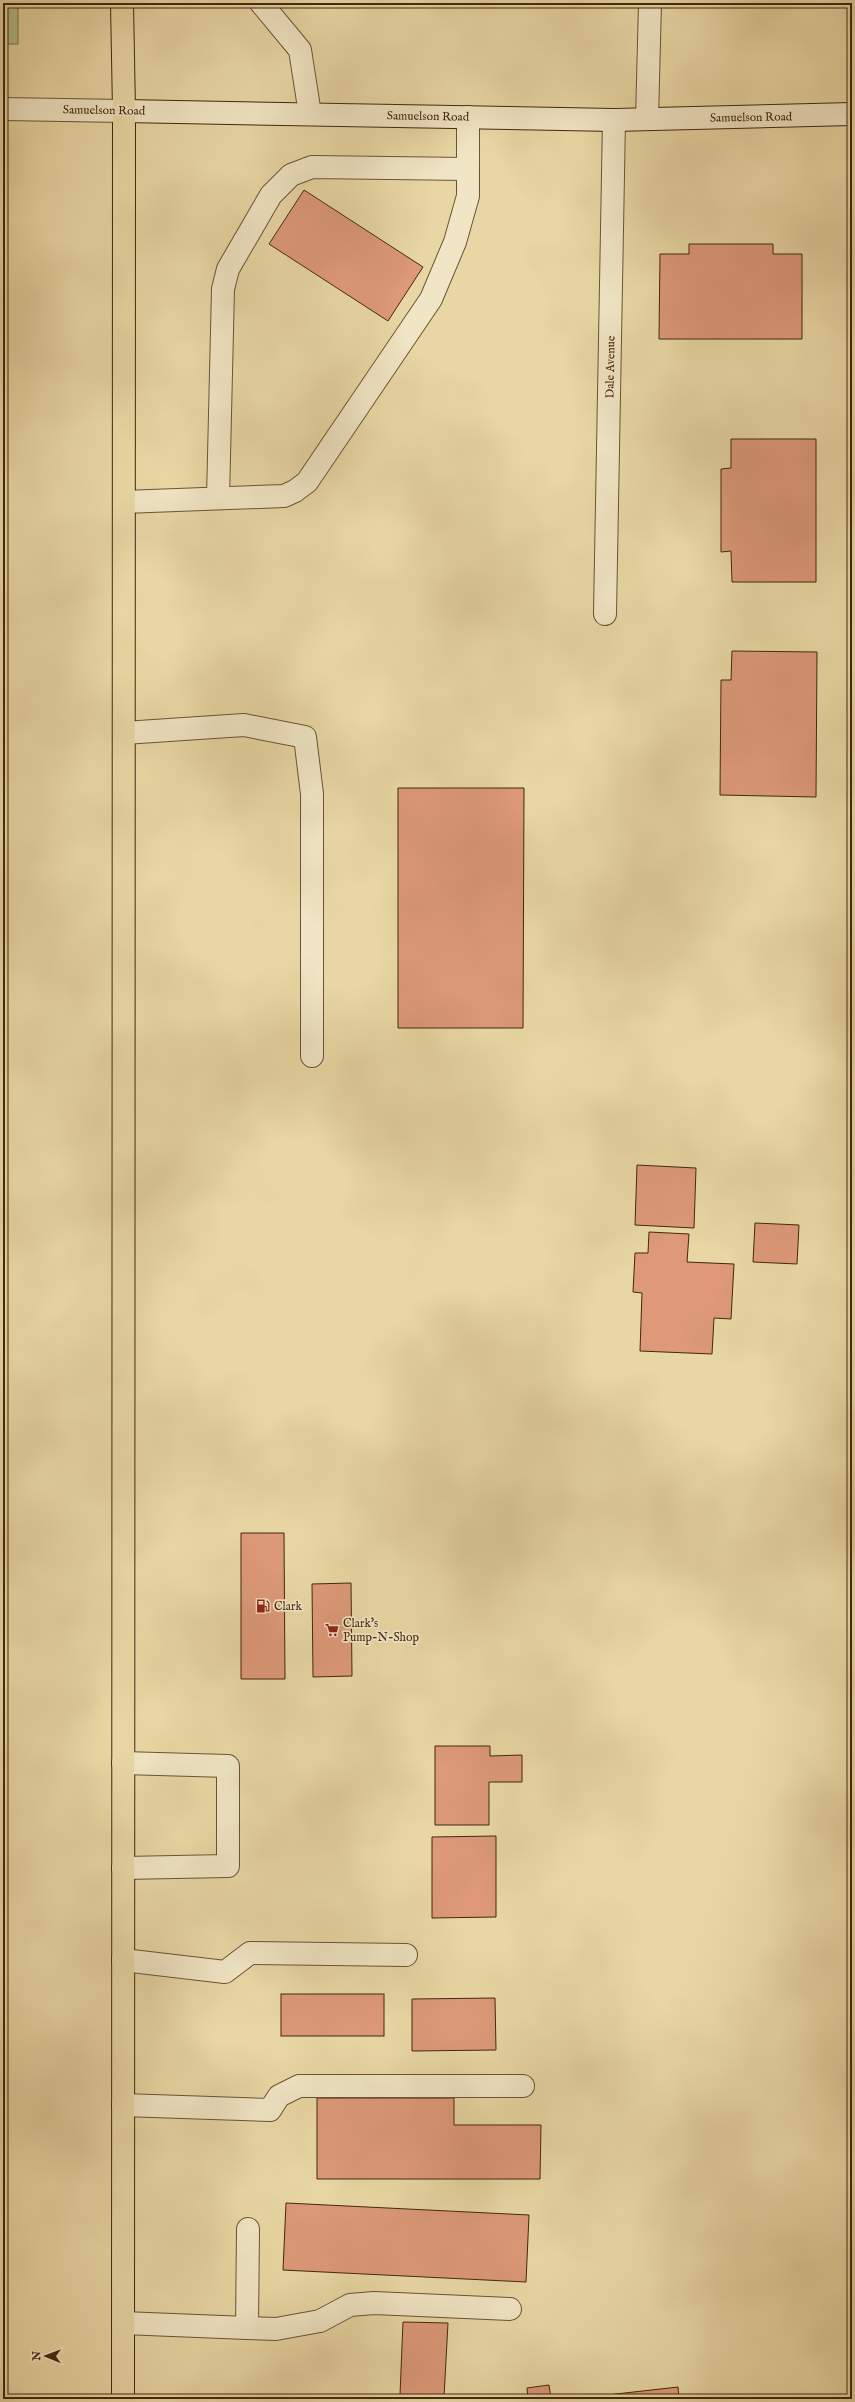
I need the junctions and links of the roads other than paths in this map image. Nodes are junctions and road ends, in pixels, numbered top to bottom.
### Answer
1 (122, 3) edge
2 (261, 3) edge
3 (650, 3) edge
4 (3, 109) edge
5 (124, 111) junction
6 (310, 114) junction
7 (852, 114) edge
8 (468, 117) junction
9 (647, 119) junction
10 (614, 120) junction
11 (467, 169) junction
12 (218, 498) junction
13 (124, 502) junction
14 (605, 614) dead end
15 (124, 733) junction
16 (312, 1056) dead end
17 (123, 1763) junction
18 (123, 1868) junction
19 (406, 1955) dead end
20 (123, 1960) junction
21 (523, 2086) dead end
22 (123, 2105) junction
23 (248, 2229) dead end
24 (510, 2309) dead end
25 (123, 2323) junction
26 (247, 2328) junction
27 (123, 2399) edge

1 - 5 main road
2 - 6 street
3 - 9 street
4 - 5 street, Samuelson Road
5 - 6 street, Samuelson Road
5 - 13 main road
6 - 8 street, Samuelson Road
7 - 9 street, Samuelson Road
8 - 10 street, Samuelson Road
8 - 11 street
9 - 10 street, Samuelson Road
10 - 14 street, Dale Avenue
11 - 12 street
11 - 12 street
12 - 13 street
13 - 15 main road
15 - 16 street
15 - 17 main road
17 - 18 main road
17 - 18 street
18 - 20 main road
19 - 20 street
20 - 22 main road
21 - 22 street
22 - 25 main road
23 - 26 street
24 - 26 street
25 - 26 street
25 - 27 main road

